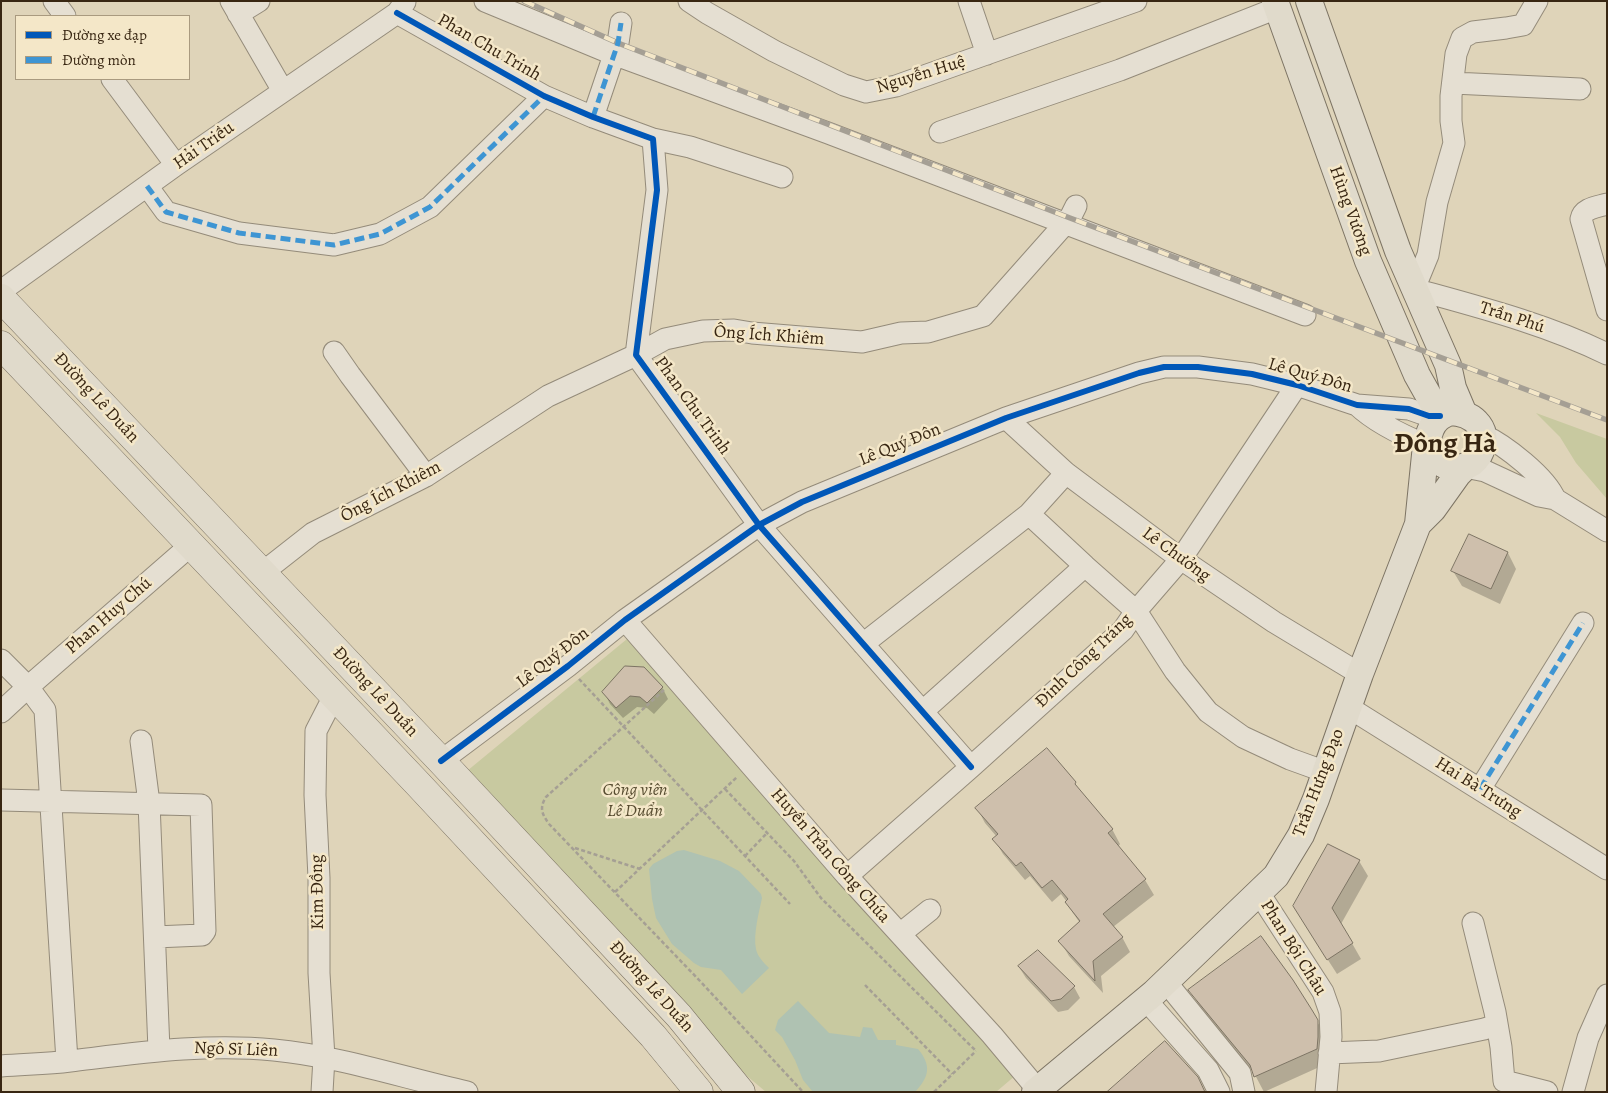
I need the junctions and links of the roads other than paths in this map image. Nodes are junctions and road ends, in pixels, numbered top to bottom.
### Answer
1 (54, 1) edge
2 (258, 1) edge
3 (485, 1) edge
4 (690, 1) edge
5 (969, 1) edge
6 (1136, 1) edge
7 (1308, 1) edge
8 (1537, 1) edge
9 (1276, 4) edge
10 (402, 7) edge
11 (235, 8) edge
12 (64, 15) edge
13 (621, 23) dead end
14 (613, 54) junction
15 (987, 54) junction
16 (113, 80) edge
17 (1453, 83) junction
18 (1580, 90) dead end
19 (282, 91) junction
20 (544, 96) junction
21 (593, 117) junction
22 (940, 132) dead end
23 (653, 139) junction
24 (176, 165) junction
25 (782, 177) dead end
26 (147, 186) junction
27 (1607, 204) edge
28 (1071, 215) junction
29 (1600, 264) edge
30 (1414, 289) junction
31 (1, 291) edge
32 (1, 298) edge
33 (1607, 310) edge
34 (1305, 316) dead end
35 (1, 345) edge
36 (334, 352) dead end
37 (1607, 354) edge
38 (636, 355) junction
39 (1297, 385) junction
40 (1357, 405) junction
41 (1452, 415) junction
42 (1006, 418) junction
43 (1484, 435) junction
44 (1426, 445) junction
45 (1465, 467) junction
46 (1066, 472) junction
47 (426, 476) junction
48 (1555, 499) junction
49 (1029, 514) junction
50 (1418, 524) junction
51 (759, 525) junction
52 (1607, 531) edge
53 (191, 545) junction
54 (1181, 559) junction
55 (1085, 566) junction
56 (262, 573) junction
57 (1136, 611) junction
58 (625, 620) junction
59 (1583, 623) dead end
60 (863, 644) junction
61 (1, 660) edge
62 (1360, 674) junction
63 (28, 687) junction
64 (334, 696) junction
65 (1348, 707) junction
66 (3, 708) edge
67 (923, 712) junction
68 (141, 741) dead end
69 (441, 761) junction
70 (970, 767) junction
71 (1326, 772) junction
72 (418, 784) junction
73 (1480, 789) junction
74 (1, 800) edge
75 (50, 801) junction
76 (149, 803) junction
77 (1607, 869) edge
78 (847, 876) junction
79 (1259, 893) junction
80 (930, 910) dead end
81 (1473, 923) dead end
82 (900, 934) junction
83 (155, 937) junction
84 (1166, 982) junction
85 (1607, 995) edge
86 (1146, 1000) junction
87 (1497, 1025) junction
88 (160, 1050) junction
89 (1329, 1053) junction
90 (324, 1058) junction
91 (67, 1061) junction
92 (716, 1062) junction
93 (1, 1066) edge
94 (693, 1089) edge
95 (1036, 1091) edge
96 (322, 1092) edge
97 (467, 1092) edge
98 (741, 1092) edge
99 (1219, 1092) edge
100 (1244, 1092) edge
101 (1326, 1092) edge
102 (1547, 1092) edge
103 (1573, 1092) edge

1 - 12 street
2 - 11 street
3 - 14 street
4 - 15 street, Nguyễn Huệ
5 - 15 street
6 - 15 street, Nguyễn Huệ
7 - 30 main road, Hùng Vương
8 - 17 street
9 - 22 street
9 - 41 main road, Hùng Vương
10 - 19 street, Hải Triều
10 - 20 street, Phan Chu Trinh
11 - 19 street
13 - 14 street
14 - 21 street
14 - 28 street
16 - 24 street
17 - 18 street
17 - 30 street
19 - 24 street, Hải Triều
20 - 21 street, Phan Chu Trinh
20 - 26 street
21 - 23 street, Phan Chu Trinh
23 - 25 street
23 - 38 street, Phan Chu Trinh
24 - 26 street, Hải Triều
26 - 31 street, Hải Triều
27 - 29 street
28 - 34 street
28 - 38 street, Ông Ích Khiêm
29 - 33 street
30 - 37 street, Trần Phú
30 - 41 main road, Hùng Vương
32 - 56 highway, Đường Lê Duẩn
35 - 53 highway, Đường Lê Duẩn
36 - 47 street
38 - 47 street, Ông Ích Khiêm
38 - 51 street, Phan Chu Trinh
39 - 40 street, Lê Quý Đôn
39 - 42 street, Lê Quý Đôn
39 - 54 street, Đinh Công Tráng
40 - 41 street, Lê Quý Đôn
40 - 44 street, Lê Quý Đôn
41 - 43 main road
41 - 44 main road
42 - 46 street, Lê Chưởng
42 - 51 street, Lê Quý Đôn
43 - 45 main road
43 - 48 street
44 - 45 main road
44 - 50 main road, Trần Hưng Đạo
45 - 48 street
45 - 50 main road, Trần Hưng Đạo
46 - 49 street
46 - 54 street, Lê Chưởng
47 - 56 street, Ông Ích Khiêm
48 - 52 street
49 - 55 street
49 - 60 street
50 - 62 main road, Trần Hưng Đạo
51 - 58 street, Lê Quý Đôn
51 - 60 street, Phan Chu Trinh
53 - 63 street, Phan Huy Chú
53 - 64 highway, Đường Lê Duẩn
54 - 57 street, Đinh Công Tráng
54 - 62 street, Lê Chưởng
55 - 57 street
55 - 67 street
56 - 69 highway, Đường Lê Duẩn
57 - 70 street, Đinh Công Tráng
57 - 71 street
58 - 69 street, Lê Quý Đôn
58 - 78 street, Huyền Trân Công Chúa
59 - 73 street
60 - 67 street, Phan Chu Trinh
61 - 63 street
62 - 65 main road, Trần Hưng Đạo
63 - 66 street, Phan Huy Chú
63 - 75 street
64 - 72 highway, Đường Lê Duẩn
64 - 90 street, Kim Đồng
65 - 71 main road, Trần Hưng Đạo
65 - 73 street, Hai Bà Trưng
67 - 70 street, Phan Chu Trinh
68 - 76 street
69 - 72 highway
69 - 92 highway, Đường Lê Duẩn
70 - 78 street, Đinh Công Tráng
71 - 79 main road, Trần Hưng Đạo
72 - 94 highway, Đường Lê Duẩn
73 - 77 street, Hai Bà Trưng
74 - 75 street
75 - 76 street
75 - 91 street
76 - 83 street
76 - 83 street
78 - 82 street, Huyền Trân Công Chúa
79 - 84 main road, Trần Hưng Đạo
79 - 89 street, Phan Bội Châu
80 - 82 street
81 - 87 street
82 - 95 street, Huyền Trân Công Chúa
83 - 88 street
84 - 86 main road, Trần Hưng Đạo
84 - 100 street
85 - 103 street
86 - 95 main road, Trần Hưng Đạo
86 - 99 street
87 - 89 street
87 - 102 street
88 - 90 street, Ngô Sĩ Liên
88 - 91 street, Ngô Sĩ Liên
89 - 101 street, Phan Bội Châu
90 - 96 street, Kim Đồng
90 - 97 street, Ngô Sĩ Liên
91 - 93 street, Ngô Sĩ Liên
92 - 94 highway
92 - 98 highway, Đường Lê Duẩn

